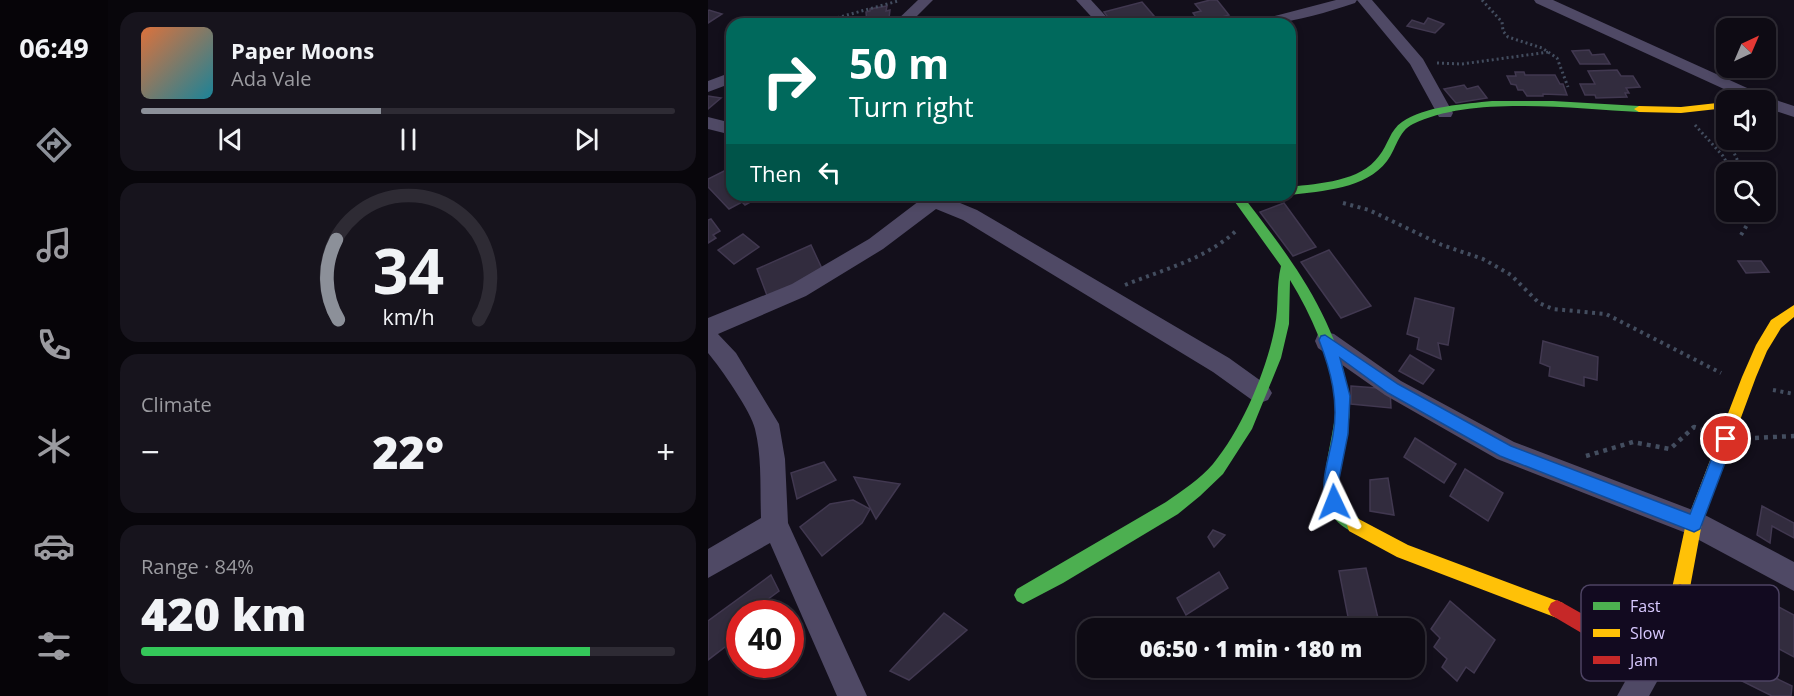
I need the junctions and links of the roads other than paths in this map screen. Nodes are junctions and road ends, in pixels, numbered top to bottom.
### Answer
1 (926, 0) edge
2 (1083, 0) edge
3 (1350, 0) edge
4 (1364, 0) edge
5 (1541, 0) edge
6 (906, 18) edge
7 (1099, 18) edge
8 (1288, 18) edge
9 (726, 80) edge
10 (708, 87) edge
11 (1729, 90) edge
12 (1776, 106) edge
13 (1716, 107) edge
14 (1794, 112) edge
15 (1445, 113) junction
16 (708, 123) edge
17 (726, 128) edge
18 (1296, 190) edge
19 (927, 201) edge
20 (940, 201) edge
21 (1240, 201) edge
22 (1288, 264) junction
23 (1794, 310) edge
24 (708, 328) edge
25 (708, 338) edge
26 (1325, 340) junction
27 (1260, 393) junction
28 (1694, 524) junction
29 (775, 525) junction
30 (708, 564) edge
31 (1794, 577) edge
32 (1681, 585) edge
33 (1023, 595) dead end
34 (1581, 621) edge
35 (1641, 681) edge
36 (852, 696) edge
37 (1632, 696) edge

1 - 6 street
2 - 7 street
3 - 8 street
4 - 15 street
5 - 11 street
9 - 10 street
12 - 14 street
13 - 15 street
15 - 18 street
16 - 17 street
19 - 24 street
20 - 27 street
21 - 22 street
22 - 26 street
22 - 27 street
23 - 28 street
25 - 29 street
26 - 28 street
26 - 34 street
27 - 33 street
28 - 31 street
28 - 32 street
29 - 30 street
29 - 36 street
35 - 37 street

